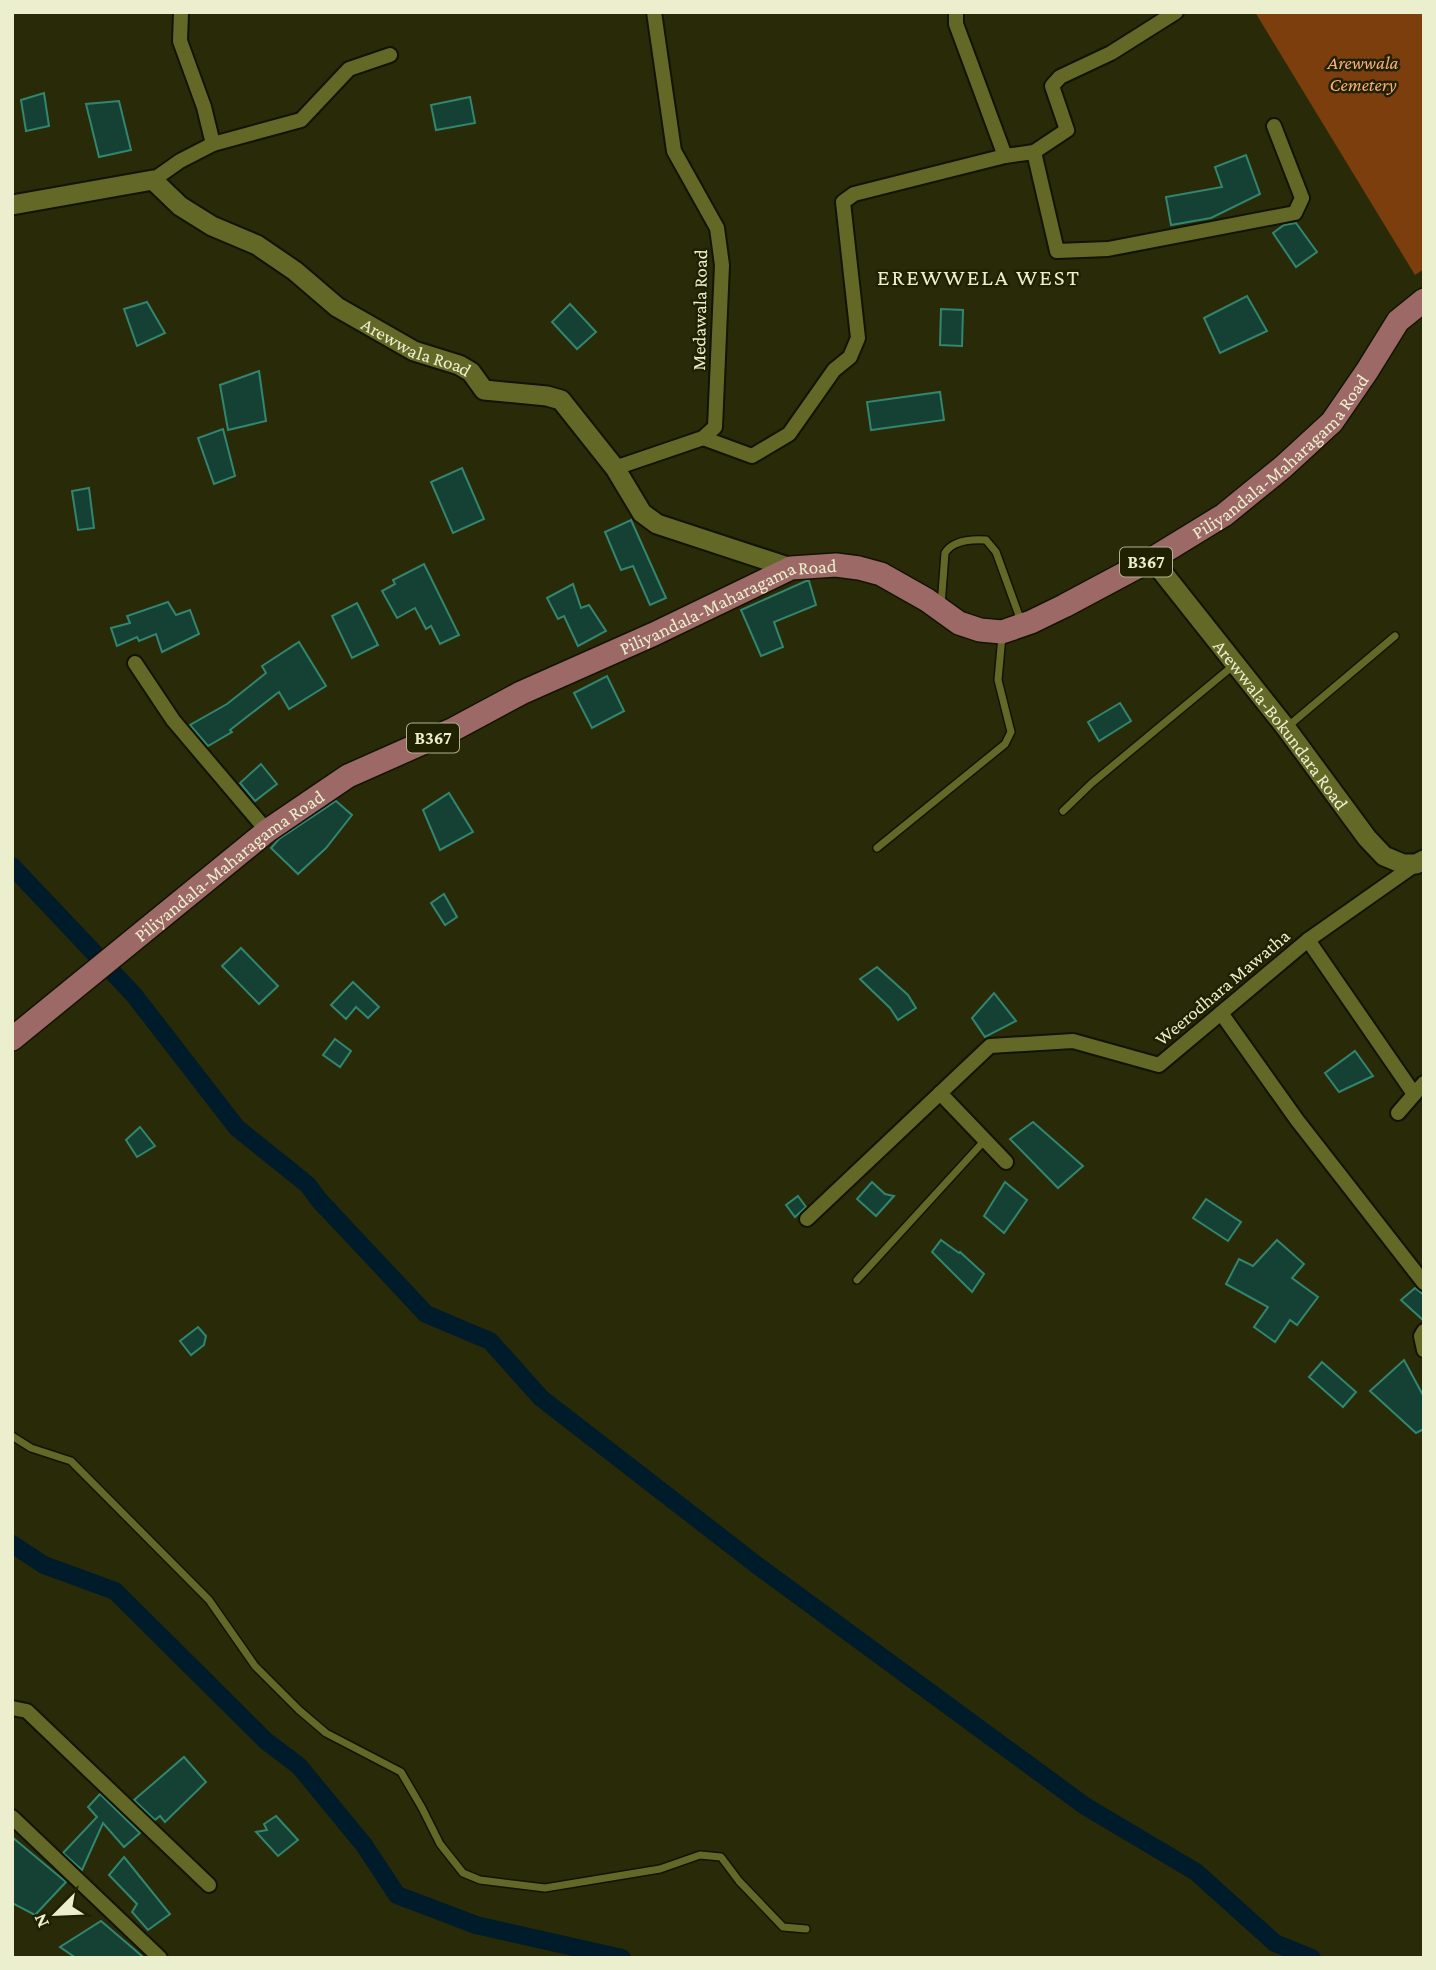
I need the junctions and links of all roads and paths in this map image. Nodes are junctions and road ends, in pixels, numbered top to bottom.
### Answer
1 (181, 12) edge
2 (654, 12) edge
3 (956, 12) edge
4 (1176, 12) edge
5 (390, 55) dead end
6 (1274, 126) dead end
7 (213, 144) junction
8 (1034, 152) junction
9 (1005, 156) junction
10 (153, 180) junction
11 (12, 205) edge
12 (1424, 300) edge
13 (703, 438) junction
14 (615, 468) junction
15 (1152, 559) junction
16 (791, 568) junction
17 (940, 610) junction
18 (1013, 628) junction
19 (1395, 636) dead end
20 (135, 663) dead end
21 (1235, 665) junction
22 (1286, 728) junction
23 (1063, 811) dead end
24 (267, 831) junction
25 (877, 848) dead end
26 (1420, 862) edge
27 (1308, 940) junction
28 (1220, 1013) junction
29 (12, 1039) edge
30 (1419, 1089) edge
31 (940, 1093) junction
32 (1398, 1113) dead end
33 (985, 1140) junction
34 (1006, 1162) dead end
35 (807, 1220) dead end
36 (857, 1280) dead end
37 (1424, 1283) edge
38 (1424, 1331) edge
39 (1424, 1350) edge
40 (12, 1436) edge
41 (12, 1708) edge
42 (12, 1817) edge
43 (209, 1885) dead end
44 (806, 1929) dead end
45 (160, 1958) edge

1 - 7 street
2 - 13 street, Medawala Road
3 - 9 street
4 - 8 street
5 - 7 street
6 - 8 street
7 - 10 street
8 - 9 street
9 - 13 street
10 - 11 street
10 - 14 street, Arewwala Road
12 - 15 main road, Piliyandala-Maharagama Road / B367
13 - 14 street
14 - 16 street, Arewwala Road
15 - 18 main road, Piliyandala-Maharagama Road / B367
15 - 21 street, Arewwala-Bokundara Road
16 - 17 main road, Piliyandala-Maharagama Road / B367
16 - 24 main road, Piliyandala-Maharagama Road / B367
17 - 18 main road, Piliyandala-Maharagama Road / B367
17 - 18 lane
18 - 25 lane
19 - 22 lane
20 - 24 street
21 - 22 street, Arewwala-Bokundara Road
21 - 23 lane
22 - 26 street, Arewwala-Bokundara Road
24 - 29 main road, Piliyandala-Maharagama Road / B367
26 - 27 street, Weerodhara Mawatha
27 - 28 street, Weerodhara Mawatha
27 - 30 street
28 - 31 street, Weerodhara Mawatha
28 - 37 street
30 - 32 street
31 - 33 street
31 - 35 street, Weerodhara Mawatha
33 - 34 street
33 - 36 lane
38 - 39 street
40 - 44 lane
41 - 43 street
42 - 45 street

